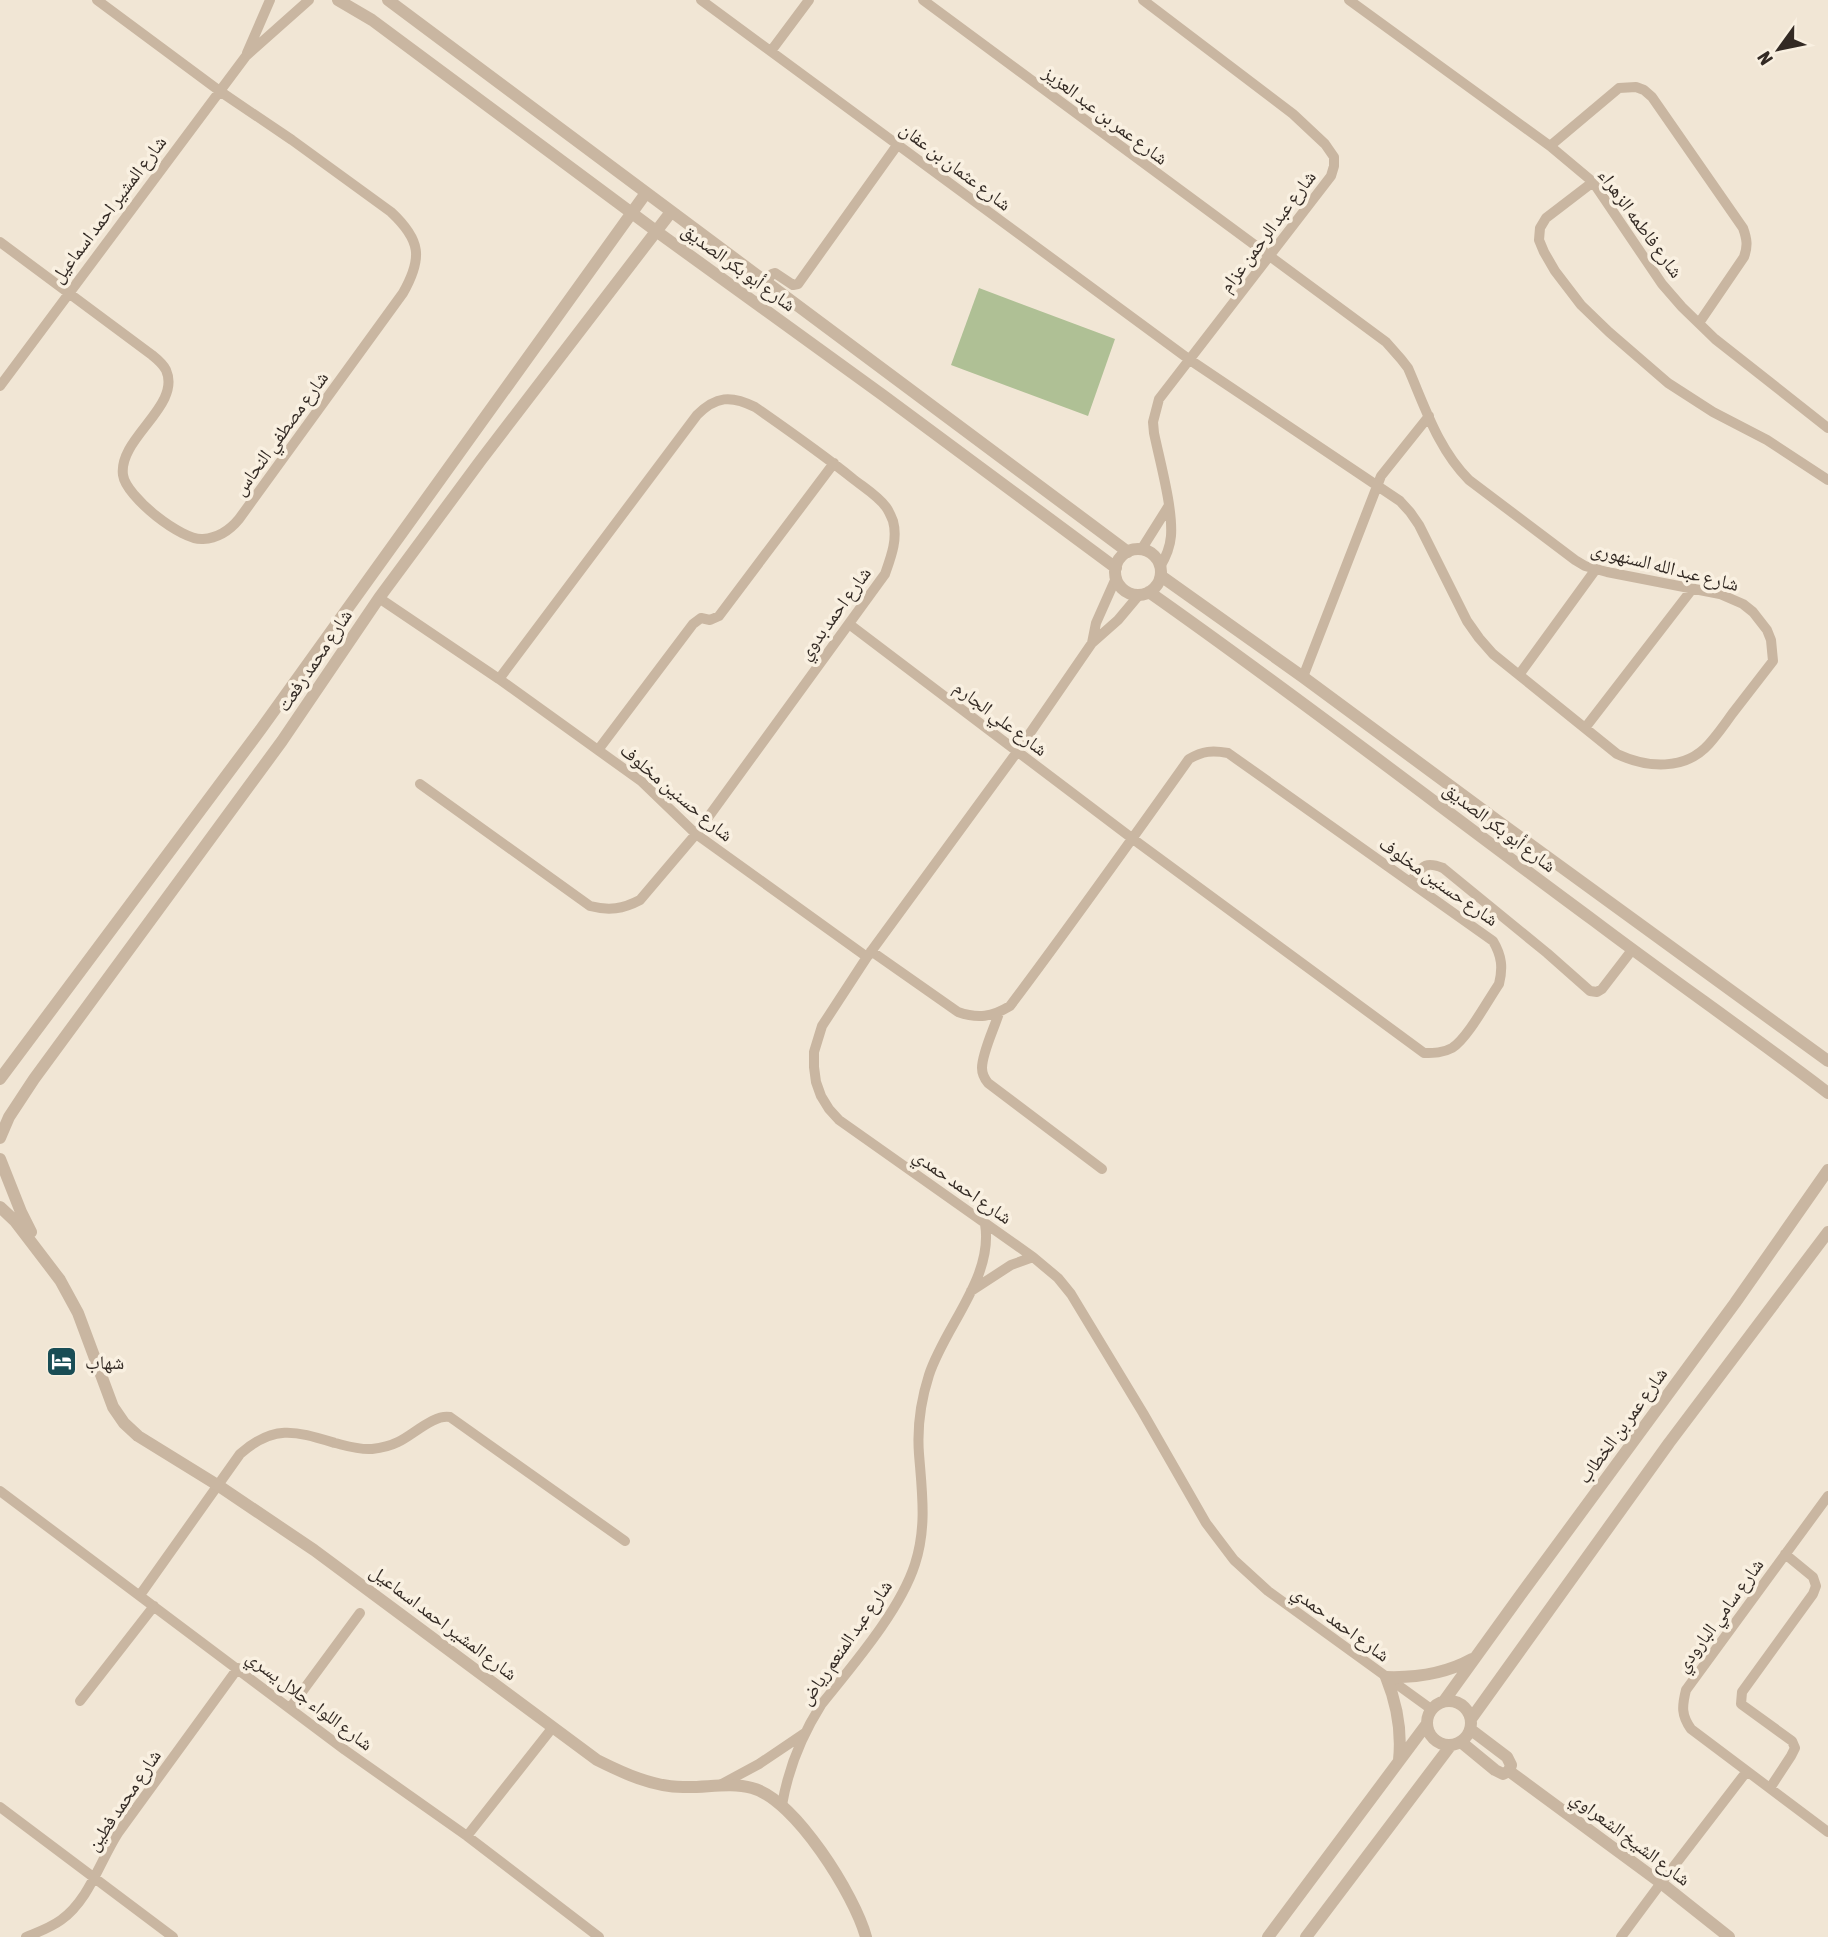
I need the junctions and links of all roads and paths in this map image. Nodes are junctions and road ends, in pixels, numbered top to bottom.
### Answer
1 (97, 0) edge
2 (270, 0) edge
3 (309, 0) edge
4 (338, 0) edge
5 (388, 0) edge
6 (701, 0) edge
7 (809, 0) edge
8 (923, 0) edge
9 (1143, 0) edge
10 (1349, 0) edge
11 (771, 51) junction
12 (246, 56) junction
13 (220, 92) junction
14 (898, 144) junction
15 (1550, 146) junction
16 (1593, 182) junction
17 (646, 193) junction
18 (671, 212) junction
19 (631, 213) junction
20 (656, 231) junction
21 (0, 243) edge
22 (1269, 257) junction
23 (766, 282) junction
24 (68, 293) junction
25 (1699, 323) junction
26 (1190, 360) junction
27 (0, 386) edge
28 (1429, 416) junction
29 (1828, 428) edge
30 (834, 463) junction
31 (1828, 480) edge
32 (1377, 485) junction
33 (1168, 507) junction
34 (1141, 550) junction
35 (1128, 552) junction
36 (1596, 569) junction
37 (1161, 572) junction
38 (1116, 573) junction
39 (1693, 588) junction
40 (1144, 594) junction
41 (379, 598) junction
42 (849, 624) junction
43 (1092, 643) junction
44 (1519, 675) junction
45 (1303, 677) junction
46 (499, 679) junction
47 (1586, 728) junction
48 (261, 729) junction
49 (282, 741) junction
50 (250, 744) junction
51 (598, 750) junction
52 (1017, 752) junction
53 (270, 758) junction
54 (420, 784) dead end
55 (696, 834) junction
56 (1133, 839) junction
57 (1410, 882) junction
58 (1632, 950) junction
59 (869, 954) junction
60 (999, 1013) junction
61 (1828, 1061) edge
62 (0, 1079) edge
63 (1828, 1093) edge
64 (0, 1138) edge
65 (0, 1159) edge
66 (1102, 1169) dead end
67 (1828, 1170) edge
68 (0, 1207) edge
69 (985, 1224) junction
70 (1828, 1232) edge
71 (1033, 1257) junction
72 (46, 1260) junction
73 (971, 1291) junction
74 (219, 1486) junction
75 (0, 1491) edge
76 (1826, 1503) edge
77 (625, 1541) dead end
78 (1784, 1554) junction
79 (140, 1595) junction
80 (154, 1606) junction
81 (359, 1613) dead end
82 (1475, 1658) junction
83 (238, 1668) junction
84 (1386, 1677) junction
85 (80, 1701) dead end
86 (1444, 1701) junction
87 (290, 1707) junction
88 (1431, 1709) junction
89 (1470, 1724) junction
90 (1426, 1725) junction
91 (552, 1727) junction
92 (807, 1731) junction
93 (1456, 1744) junction
94 (1398, 1763) junction
95 (1509, 1771) junction
96 (1747, 1771) junction
97 (718, 1786) junction
98 (1770, 1788) junction
99 (782, 1805) junction
100 (0, 1807) edge
101 (1828, 1832) edge
102 (467, 1836) junction
103 (94, 1877) junction
104 (1661, 1882) junction
105 (26, 1937) edge
106 (173, 1937) edge
107 (599, 1937) edge
108 (866, 1937) edge
109 (1268, 1937) edge
110 (1306, 1937) edge
111 (1621, 1937) edge
112 (1729, 1937) edge

1 - 13 street
2 - 12 street, شارع المشير احمد اسماعيل
3 - 12 street, شارع المشير احمد اسماعيل
4 - 19 street, شارع أبو بكر الصديق
5 - 17 street, شارع أبو بكر الصديق
6 - 11 street, شارع عثمان بن عفان
7 - 11 street
8 - 22 street, شارع عمر بن عبد العزيز
9 - 22 street, شارع عبد الرحمن عزام
10 - 15 street, شارع فاطمه الزهراء
11 - 14 street, شارع عثمان بن عفان
12 - 13 street, شارع المشير احمد اسماعيل
13 - 24 street, شارع المشير احمد اسماعيل
13 - 24 street, شارع مصطفي النحاس
14 - 23 street
14 - 26 street, شارع عثمان بن عفان
15 - 16 street, شارع فاطمه الزهراء
15 - 25 street
16 - 25 street, شارع فاطمه الزهراء
16 - 31 street
17 - 18 street, شارع أبو بكر الصديق
17 - 19 street, شارع محمد رفعت
18 - 20 street, شارع محمد رفعت
18 - 23 street, شارع أبو بكر الصديق
19 - 20 street, شارع أبو بكر الصديق
19 - 48 street, شارع محمد رفعت
20 - 38 street, شارع أبو بكر الصديق
20 - 41 street, شارع محمد رفعت
21 - 24 street
22 - 26 street, شارع عبد الرحمن عزام
22 - 28 street, شارع عبد الله السنهورى
23 - 35 street, شارع أبو بكر الصديق
24 - 27 street, شارع المشير احمد اسماعيل
25 - 29 street, شارع فاطمه الزهراء
26 - 32 street, شارع عبد الله السنهورى
26 - 33 street, شارع عبد الرحمن عزام
28 - 32 street
28 - 36 street, شارع عبد الله السنهورى
30 - 42 street, شارع احمد بدوي
30 - 46 street, شارع احمد بدوي
30 - 51 street
32 - 44 street, شارع عبد الله السنهورى
32 - 45 street
33 - 34 street
33 - 37 street, شارع عبد الرحمن عزام
34 - 35 street
34 - 37 street
35 - 38 street
36 - 39 street, شارع عبد الله السنهورى
36 - 44 street
37 - 40 street
37 - 45 street, شارع أبو بكر الصديق
38 - 40 street
38 - 43 street, شارع احمد حمدي
39 - 47 street
39 - 47 street, شارع عبد الله السنهورى
40 - 43 street, شارع احمد حمدي
40 - 58 street, شارع أبو بكر الصديق
41 - 46 street, شارع حسنين مخلوف
41 - 49 street, شارع محمد رفعت
42 - 52 street, شارع علي الجارم
42 - 55 street, شارع احمد بدوي
43 - 52 street, شارع احمد حمدي
44 - 47 street, شارع عبد الله السنهورى
45 - 61 street, شارع أبو بكر الصديق
46 - 51 street, شارع حسنين مخلوف
48 - 49 street
48 - 50 street, شارع محمد رفعت
49 - 53 street, شارع محمد رفعت
50 - 53 street
50 - 62 street, شارع محمد رفعت
51 - 55 street, شارع حسنين مخلوف
52 - 56 street, شارع علي الجارم
52 - 59 street, شارع احمد حمدي
53 - 64 street, شارع محمد رفعت
54 - 55 street, شارع احمد بدوي
55 - 59 street, شارع حسنين مخلوف
56 - 57 street, شارع حسنين مخلوف
56 - 57 street, شارع حسنين مخلوف
56 - 60 street, شارع حسنين مخلوف
57 - 58 street
58 - 63 street, شارع أبو بكر الصديق
59 - 60 street, شارع حسنين مخلوف
59 - 69 street, شارع احمد حمدي
60 - 66 street
65 - 72 street, شارع المشير احمد اسماعيل
67 - 82 street, شارع عمر بن الخطاب
68 - 72 street, شارع المشير احمد اسماعيل
69 - 71 street, شارع احمد حمدي
69 - 73 street, شارع عبد المنعم رياض
70 - 89 street
71 - 73 street, شارع عبد المنعم رياض
71 - 84 street, شارع احمد حمدي
72 - 74 street, شارع المشير احمد اسماعيل
73 - 92 street, شارع عبد المنعم رياض
74 - 77 street
74 - 79 street
74 - 91 street, شارع المشير احمد اسماعيل
75 - 79 street, شارع اللواء جلال يسري
76 - 78 street, شارع سامي البارودي
78 - 96 street, شارع سامي البارودي
78 - 98 street
79 - 80 street, شارع اللواء جلال يسري
80 - 83 street, شارع اللواء جلال يسري
80 - 85 street
81 - 87 street
82 - 84 street
82 - 86 street, شارع عمر بن الخطاب
83 - 87 street, شارع اللواء جلال يسري
83 - 103 street, شارع محمد فطين
84 - 88 street, شارع احمد حمدي
84 - 94 street
86 - 88 street
86 - 89 street
87 - 102 street, شارع اللواء جلال يسري
88 - 90 street
89 - 93 street
89 - 95 street, شارع الشيخ الشعراوي
90 - 93 street
90 - 94 street
91 - 97 street, شارع المشير احمد اسماعيل
91 - 102 street
92 - 97 street, شارع عبد المنعم رياض
92 - 99 street, شارع عبد المنعم رياض
93 - 95 street, شارع الشيخ الشعراوي
93 - 110 street
94 - 109 street
95 - 104 street, شارع الشيخ الشعراوي
96 - 98 street, شارع سامي البارودي
96 - 104 street
97 - 99 street, شارع المشير احمد اسماعيل
98 - 101 street, شارع سامي البارودي
99 - 108 street, شارع المشير احمد اسماعيل
100 - 103 street
102 - 107 street, شارع اللواء جلال يسري
103 - 105 street, شارع محمد فطين
103 - 106 street
104 - 111 street
104 - 112 street, شارع الشيخ الشعراوي

